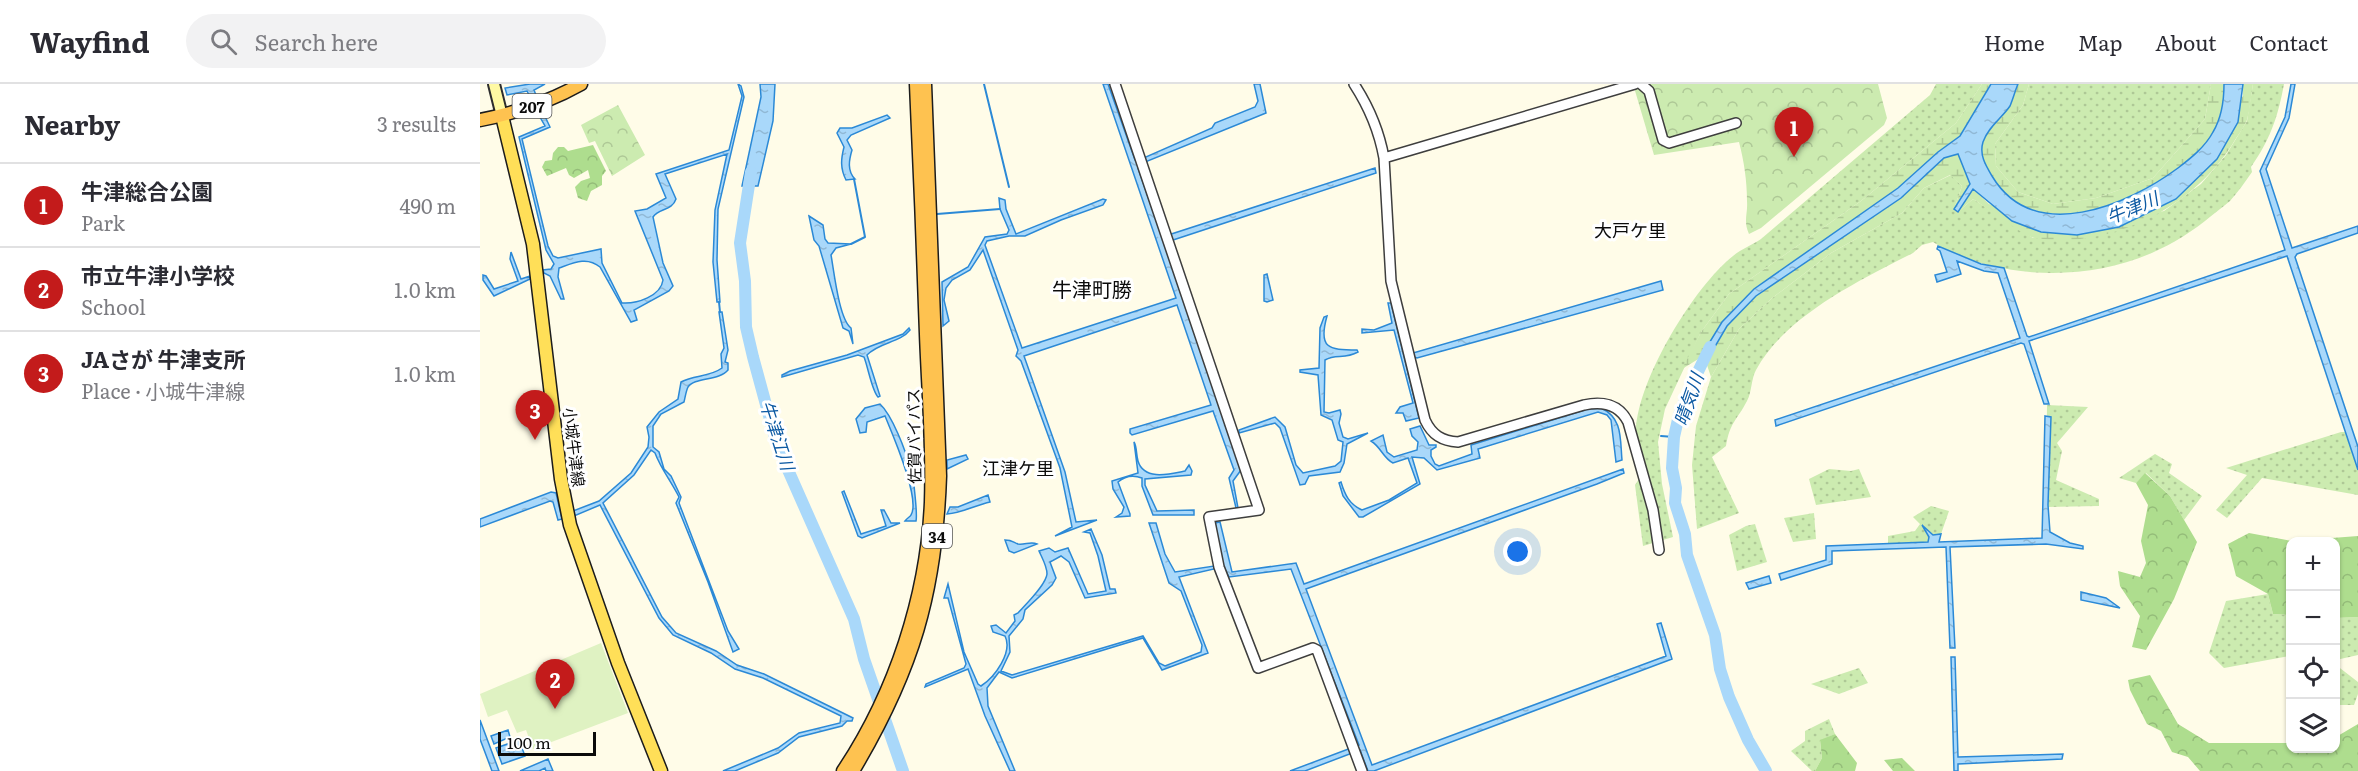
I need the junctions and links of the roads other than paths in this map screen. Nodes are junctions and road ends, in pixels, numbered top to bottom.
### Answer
1 (494, 84) edge
2 (581, 84) edge
3 (916, 84) edge
4 (925, 84) edge
5 (1114, 84) edge
6 (1354, 84) edge
7 (1635, 84) edge
8 (1641, 84) edge
9 (502, 116) junction
10 (480, 120) edge
11 (1736, 123) dead end
12 (1384, 158) junction
13 (1659, 550) dead end
14 (868, 737) junction
15 (661, 771) edge
16 (843, 771) edge
17 (853, 771) edge
18 (1362, 771) edge

1 - 9 main road
2 - 9 highway, 207
3 - 14 highway, 佐賀バイパス / 34
4 - 14 highway, 佐賀バイパス / 34
5 - 18 street
6 - 12 street
7 - 12 street
8 - 11 street
9 - 10 highway, 207
9 - 15 main road, 小城牛津線
12 - 13 street
14 - 16 highway, 佐賀バイパス / 34
14 - 17 highway, 佐賀バイパス / 34

